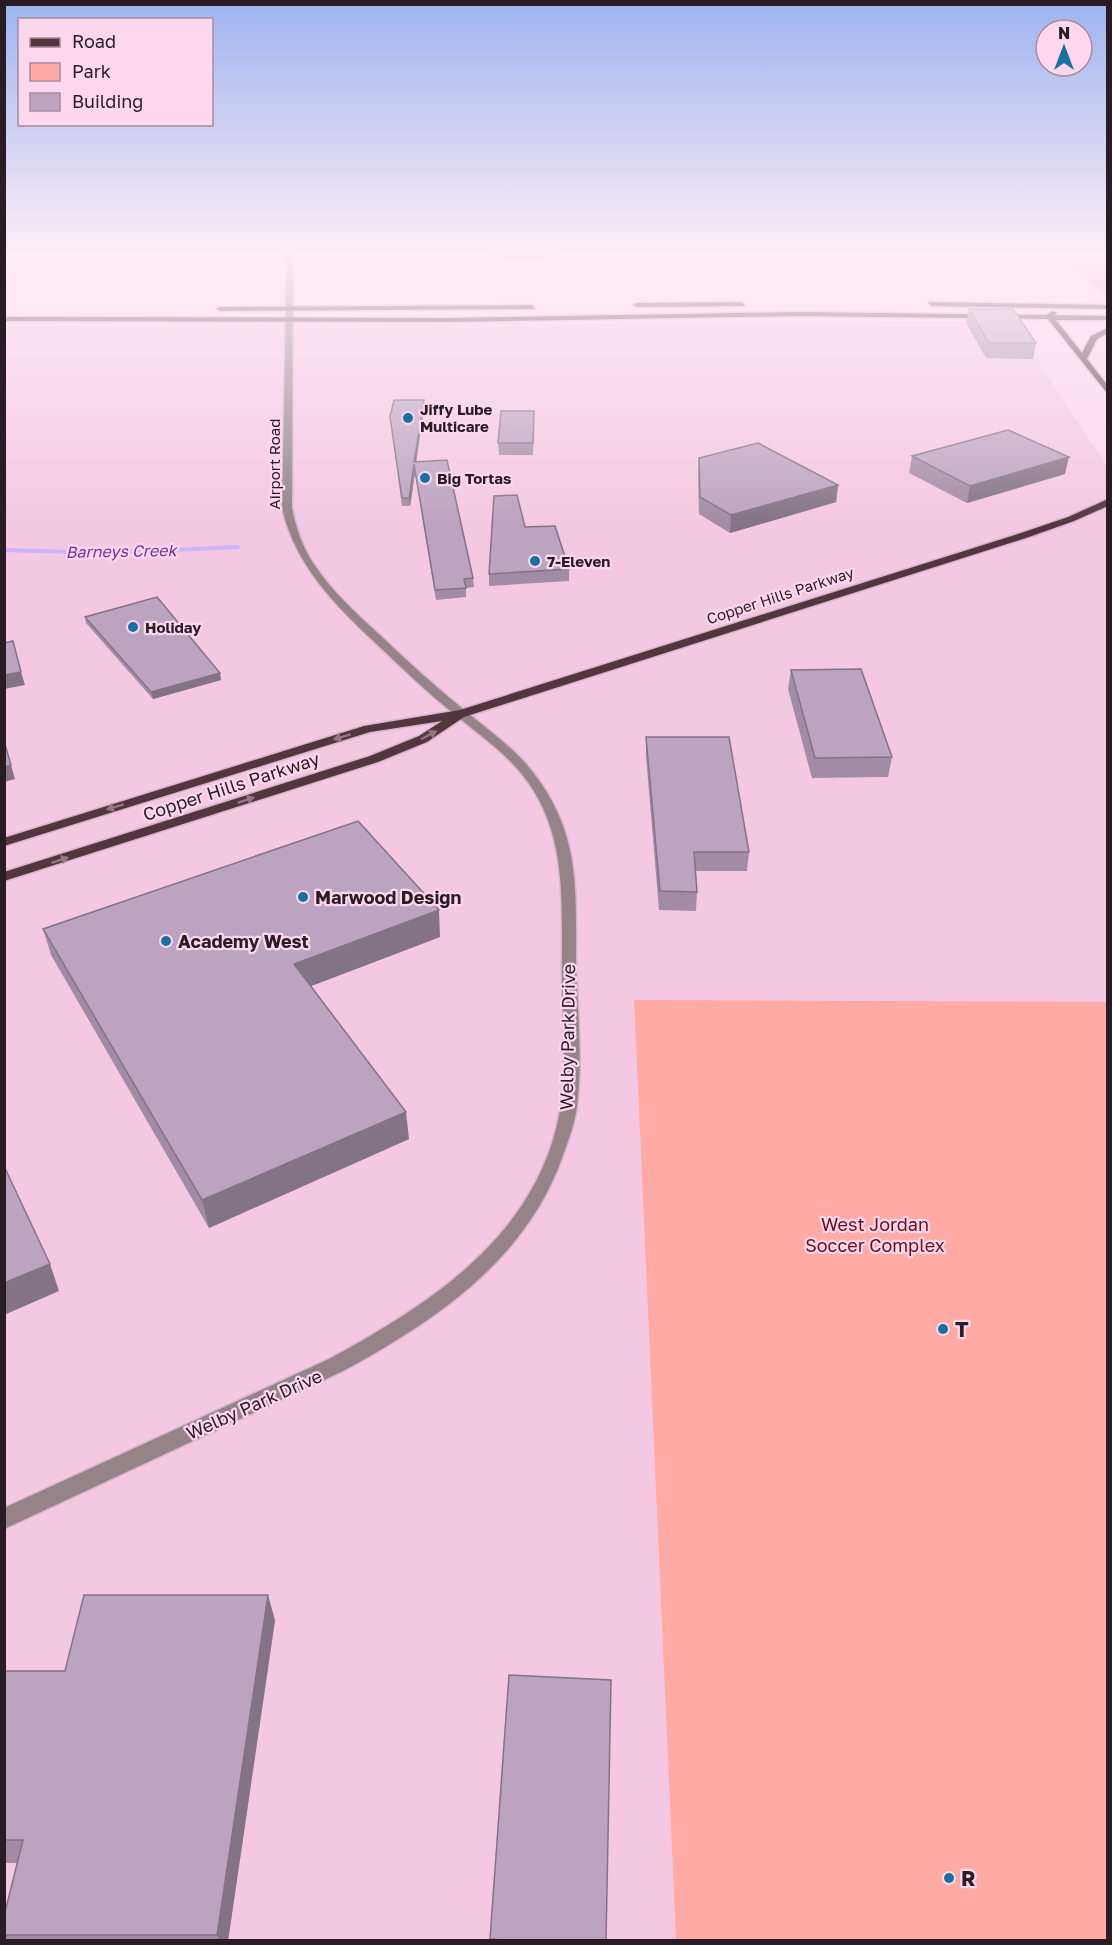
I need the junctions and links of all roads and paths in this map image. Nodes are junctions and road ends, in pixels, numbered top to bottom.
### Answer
1 (289, 344) edge
2 (1071, 344) edge
3 (1091, 344) edge
4 (1083, 359) junction
5 (1107, 392) edge
6 (1107, 502) edge
7 (461, 714) junction
8 (4, 842) edge
9 (4, 877) edge
10 (4, 1518) edge

1 - 7 street, Airport Road
2 - 4 main road
3 - 4 main road
4 - 5 main road
6 - 7 main road, Copper Hills Parkway
7 -> 8 main road, Copper Hills Parkway
9 -> 7 main road, Copper Hills Parkway
7 - 10 street, Welby Park Drive

